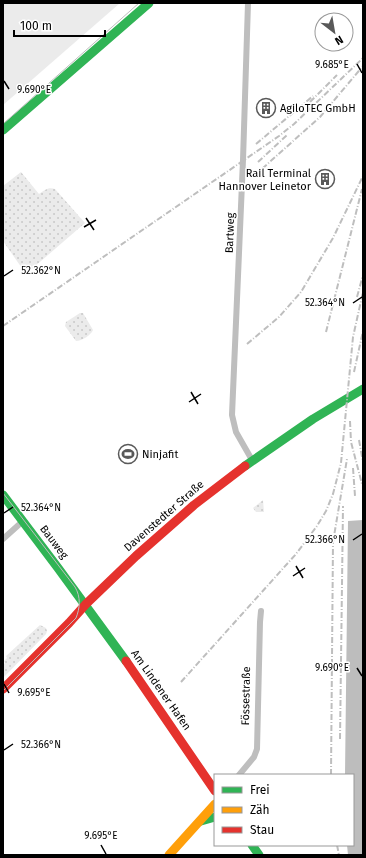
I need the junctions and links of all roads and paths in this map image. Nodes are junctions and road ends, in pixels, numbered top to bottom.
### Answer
1 (150, 3) edge
2 (248, 3) edge
3 (3, 130) edge
4 (363, 389) edge
5 (252, 460) junction
6 (3, 495) edge
7 (23, 521) junction
8 (3, 539) edge
9 (86, 604) junction
10 (262, 611) dead end
11 (3, 689) edge
12 (240, 774) edge
13 (214, 790) edge
14 (214, 805) edge
15 (214, 817) edge
16 (200, 821) junction
17 (253, 846) edge
18 (169, 855) edge
19 (259, 855) edge

1 - 3 street
2 - 5 street, Bartweg
4 - 5 street, Davenstedter Straße
5 - 9 street, Davenstedter Straße
6 - 7 street, Bauweg
7 - 8 street
7 - 9 street, Bauweg
9 - 11 street, Davenstedter Straße
9 - 13 street, Am Lindener Hafen
10 - 12 street, Fössestraße
14 - 16 street
15 - 16 street
16 - 18 street
17 - 19 street

